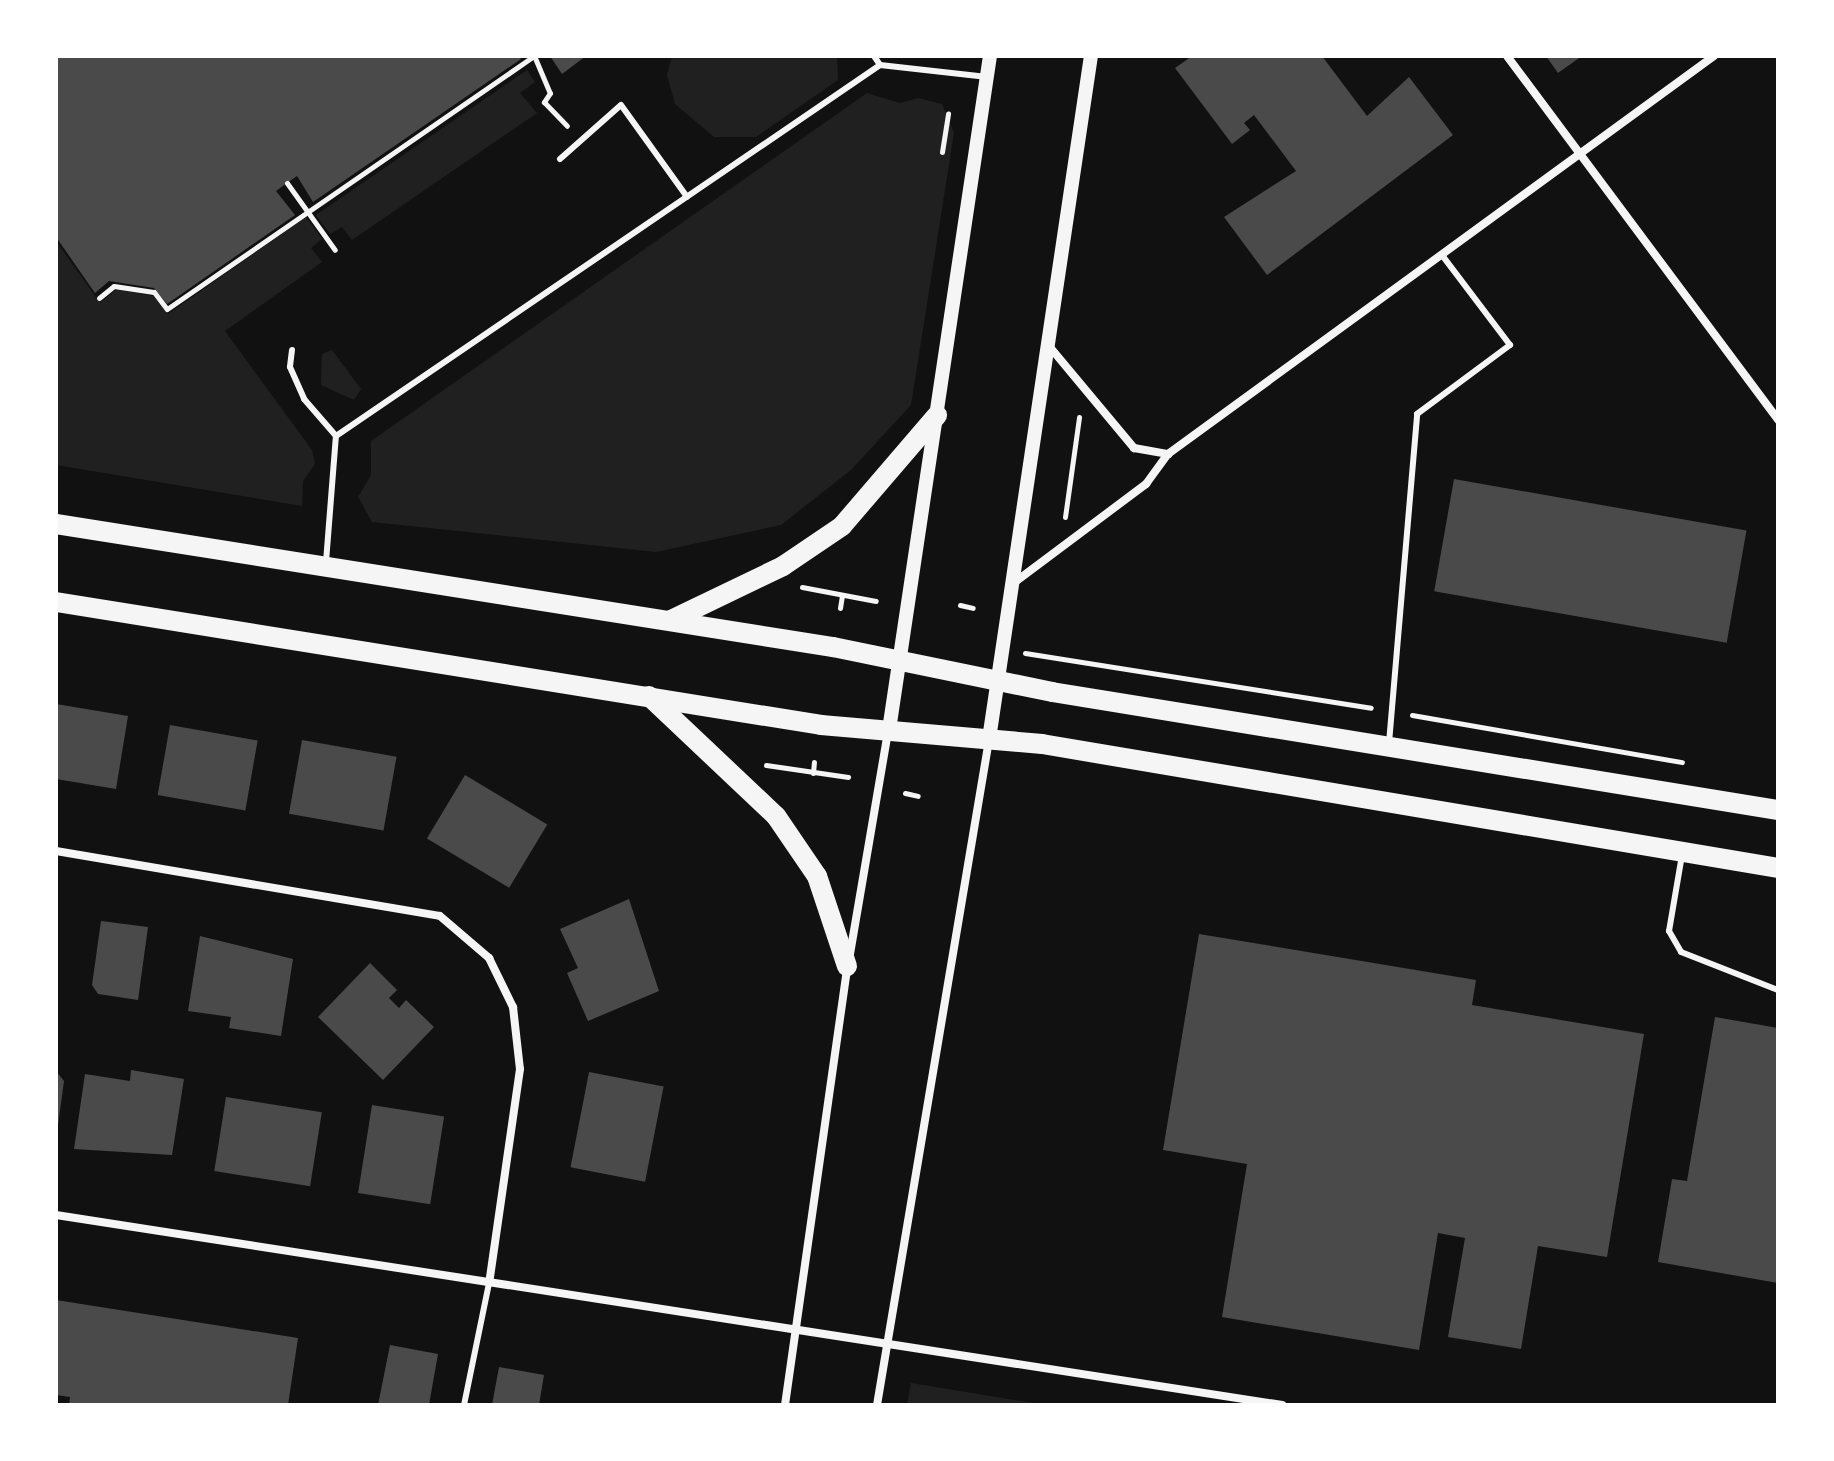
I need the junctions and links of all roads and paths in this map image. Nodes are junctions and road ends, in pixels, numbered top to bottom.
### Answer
1 (874, 56) edge
2 (990, 56) edge
3 (1091, 56) edge
4 (1507, 56) edge
5 (1714, 56) edge
6 (534, 57) edge
7 (880, 65) junction
8 (987, 77) junction
9 (948, 113) dead end
10 (581, 140) junction
11 (942, 152) dead end
12 (1579, 154) junction
13 (560, 159) dead end
14 (287, 183) dead end
15 (687, 197) junction
16 (310, 214) junction
17 (335, 250) dead end
18 (1442, 255) junction
19 (99, 298) dead end
20 (1048, 345) junction
21 (292, 350) dead end
22 (1080, 410) dead end
23 (937, 415) junction
24 (1778, 420) edge
25 (336, 436) junction
26 (1168, 454) junction
27 (1064, 515) dead end
28 (56, 524) edge
29 (326, 566) junction
30 (1015, 582) junction
31 (794, 586) dead end
32 (842, 595) junction
33 (876, 601) dead end
34 (56, 602) edge
35 (960, 605) dead end
36 (840, 608) dead end
37 (973, 608) dead end
38 (671, 620) junction
39 (1005, 649) junction
40 (899, 660) junction
41 (999, 680) junction
42 (649, 696) junction
43 (1392, 712) junction
44 (889, 730) junction
45 (989, 739) junction
46 (1389, 746) junction
47 (814, 762) dead end
48 (1687, 762) dead end
49 (757, 764) dead end
50 (813, 773) junction
51 (848, 777) dead end
52 (905, 793) dead end
53 (918, 796) dead end
54 (1778, 810) edge
55 (56, 851) edge
56 (1682, 852) junction
57 (1778, 868) edge
58 (847, 966) junction
59 (1778, 990) edge
60 (56, 1215) edge
61 (489, 1283) junction
62 (798, 1331) junction
63 (887, 1345) junction
64 (464, 1405) edge
65 (785, 1405) edge
66 (877, 1405) edge
67 (1282, 1405) edge

1 - 7 lane
2 - 8 street
3 - 20 street
4 - 12 street
5 - 12 street
6 - 10 path
6 - 16 path
7 - 8 lane
7 - 15 lane
8 - 23 street
9 - 11 path
10 - 13 lane
10 - 15 lane
12 - 18 street
12 - 24 street
14 - 16 path
15 - 25 lane
16 - 17 path
16 - 19 path
18 - 26 street
18 - 43 lane
20 - 26 street
20 - 30 street
21 - 25 lane
22 - 27 path
23 - 38 main road
23 - 40 street
25 - 29 lane
26 - 30 street
28 - 29 main road
29 - 38 main road
30 - 39 street
31 - 32 path
32 - 33 path
32 - 36 path
34 - 42 main road
35 - 37 path
38 - 40 main road
39 - 41 street
39 - 43 path
40 - 41 main road
40 - 44 street
41 - 45 street
41 - 46 main road
42 - 44 main road
42 - 58 main road
43 - 46 lane
43 - 48 path
44 - 45 main road
44 - 58 street
45 - 56 main road
45 - 63 street
46 - 54 main road
47 - 50 path
49 - 50 path
50 - 51 path
52 - 53 path
55 - 61 street
56 - 57 main road
56 - 59 lane
58 - 62 street
60 - 61 street
61 - 62 street
61 - 64 lane
62 - 63 street
62 - 65 street
63 - 66 street
63 - 67 street

